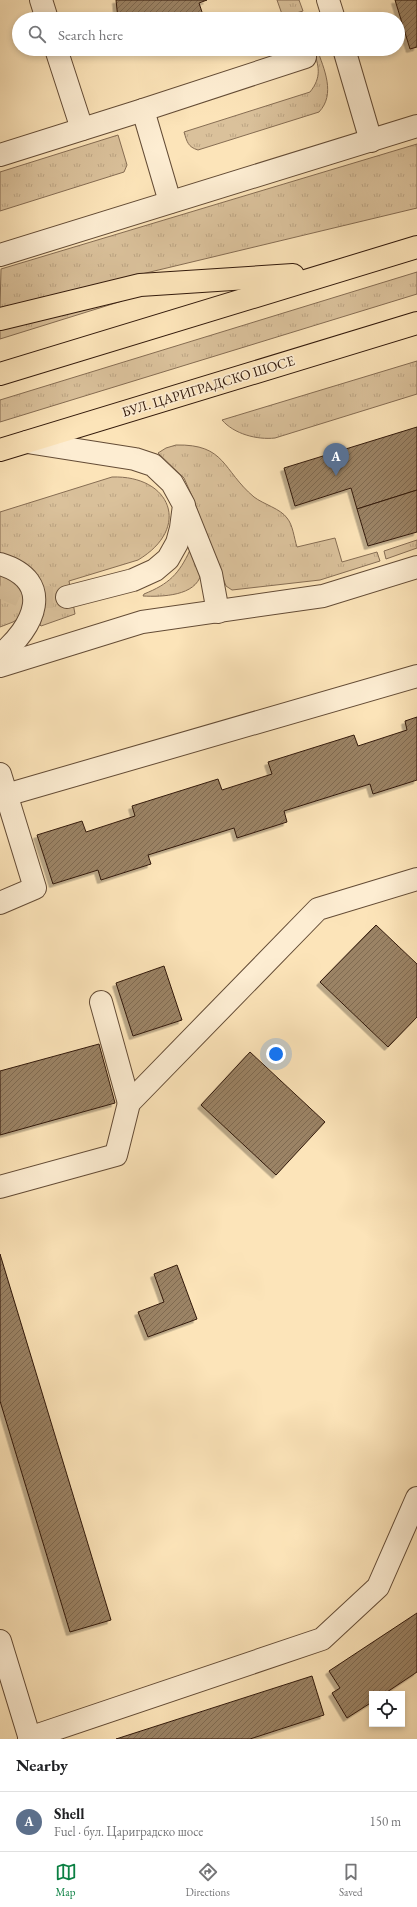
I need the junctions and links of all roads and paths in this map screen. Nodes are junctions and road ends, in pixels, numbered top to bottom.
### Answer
1 (41, 0) edge
2 (328, 0) edge
3 (45, 12) edge
4 (332, 12) edge
5 (58, 56) edge
6 (346, 56) edge
7 (305, 58) dead end
8 (142, 110) junction
9 (417, 126) edge
10 (82, 129) junction
11 (371, 141) junction
12 (0, 155) edge
13 (170, 202) junction
14 (417, 247) edge
15 (6, 255) edge
16 (330, 272) junction
17 (0, 319) edge
18 (417, 323) edge
19 (0, 374) edge
20 (28, 442) junction
21 (0, 450) edge
22 (184, 505) junction
23 (0, 564) edge
24 (417, 567) edge
25 (67, 596) tunnel mouth
26 (218, 612) junction
27 (0, 655) edge
28 (0, 666) edge
29 (417, 676) edge
30 (0, 774) edge
31 (6, 795) junction
32 (417, 879) edge
33 (0, 903) edge
34 (101, 1002) dead end
35 (129, 1103) junction
36 (0, 1187) edge
37 (417, 1498) edge
38 (0, 1642) edge
39 (30, 1738) edge

1 - 3 street
2 - 4 street
5 - 10 street
6 - 11 street
7 - 8 street
8 - 10 street
8 - 13 street
9 - 11 street
10 - 12 street
11 - 13 street
13 - 15 street
14 - 16 highway
16 - 17 highway
16 - 19 highway
18 - 20 highway, БУЛ. ЦАРИГРАДСКО ШОСЕ
20 - 21 highway, БУЛ. ЦАРИГРАДСКО ШОСЕ
20 - 22 street
22 - 25 street
22 - 26 street
23 - 27 street
24 - 26 street
26 - 28 street
29 - 31 street
30 - 31 street
31 - 33 street
32 - 35 street
34 - 35 street
35 - 36 street
37 - 39 street
38 - 39 street

